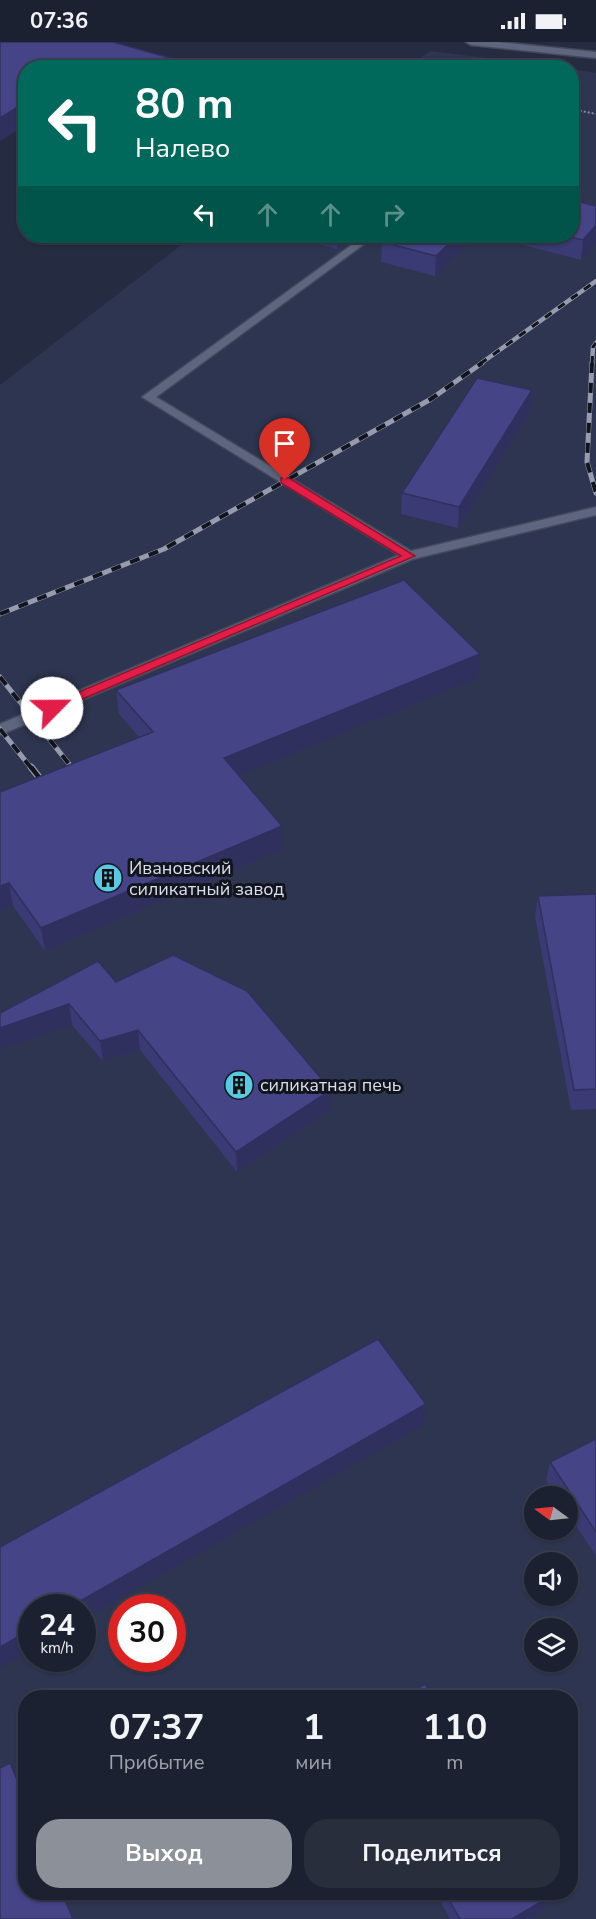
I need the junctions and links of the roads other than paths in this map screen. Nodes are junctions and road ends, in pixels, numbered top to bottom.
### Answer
1 (471, 42) edge
2 (596, 55) edge
3 (360, 243) edge
4 (596, 511) edge
5 (410, 556) junction
6 (0, 730) edge

1 - 2 street
3 - 5 street
4 - 5 street
5 - 6 street

